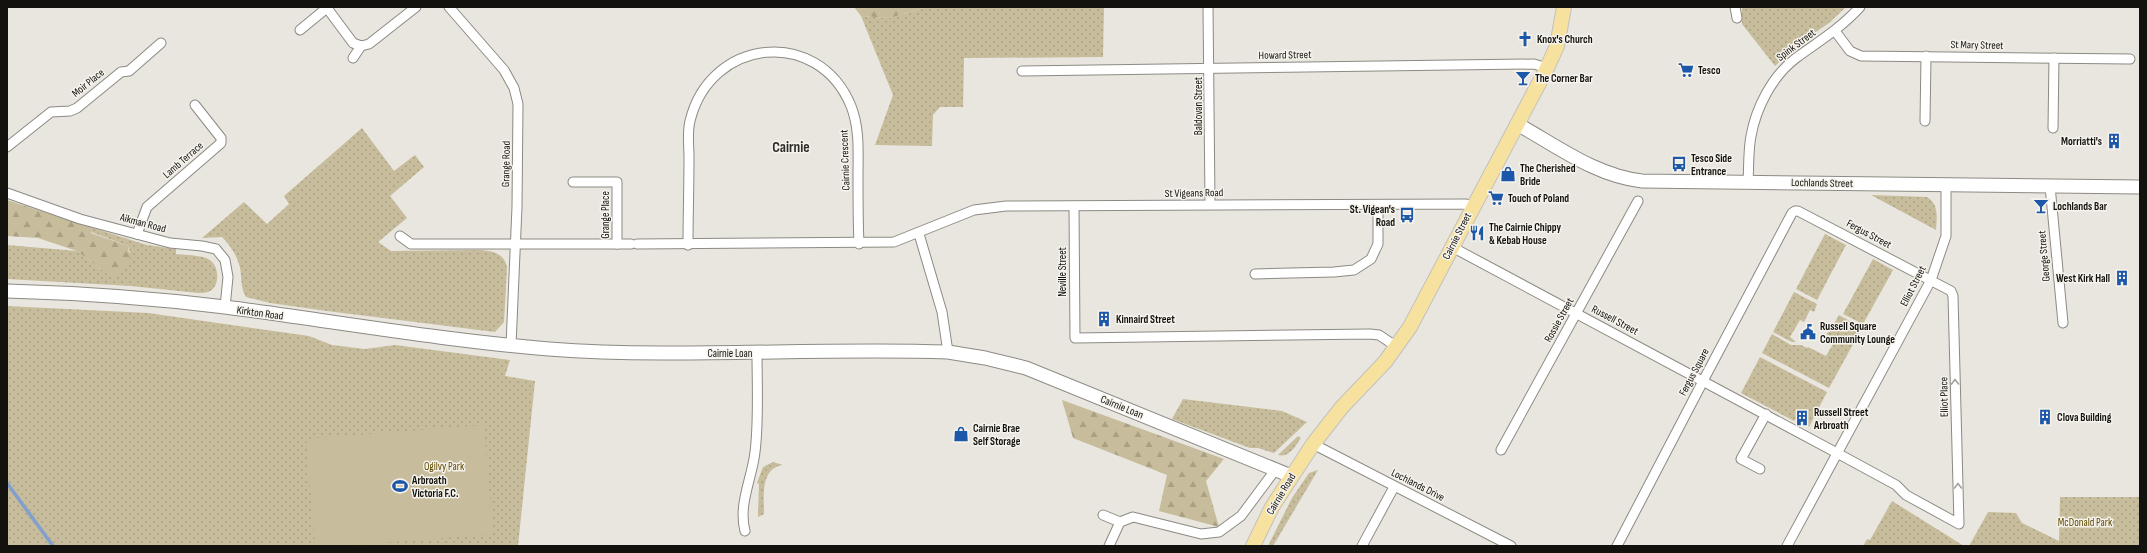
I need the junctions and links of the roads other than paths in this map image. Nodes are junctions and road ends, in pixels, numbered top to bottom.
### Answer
1 (328, 7) edge
2 (416, 7) edge
3 (449, 7) edge
4 (1208, 7) edge
5 (1564, 7) edge
6 (1734, 7) edge
7 (1860, 7) edge
8 (1737, 18) dead end
9 (300, 30) dead end
10 (1835, 31) junction
11 (161, 43) dead end
12 (361, 46) junction
13 (1926, 56) junction
14 (353, 58) dead end
15 (2054, 58) junction
16 (2130, 59) dead end
17 (1210, 68) junction
18 (1547, 68) junction
19 (1022, 71) dead end
20 (195, 105) dead end
21 (1925, 121) dead end
22 (1517, 124) junction
23 (2053, 128) dead end
24 (7, 147) edge
25 (572, 182) dead end
26 (1748, 182) junction
27 (1946, 185) junction
28 (2050, 186) junction
29 (2140, 187) edge
30 (7, 193) edge
31 (1638, 201) dead end
32 (1210, 204) junction
33 (1378, 205) junction
34 (1074, 206) junction
35 (1473, 206) junction
36 (1795, 211) joint
37 (136, 234) junction
38 (919, 234) junction
39 (400, 236) dead end
40 (516, 244) junction
41 (617, 244) junction
42 (859, 244) junction
43 (688, 245) junction
44 (1452, 247) junction
45 (1255, 274) dead end
46 (1931, 280) junction
47 (7, 291) edge
48 (225, 307) junction
49 (1576, 313) junction
50 (2063, 323) dead end
51 (511, 345) junction
52 (1397, 347) junction
53 (948, 352) junction
54 (757, 353) junction
55 (1703, 381) junction
56 (1766, 414) junction
57 (1313, 444) junction
58 (1501, 450) dead end
59 (1837, 453) junction
60 (1276, 469) junction
61 (1760, 469) dead end
62 (1292, 476) junction
63 (1394, 487) junction
64 (1103, 515) dead end
65 (1120, 522) junction
66 (745, 531) dead end
67 (1109, 546) edge
68 (1253, 546) edge
69 (1362, 546) edge
70 (1511, 546) edge
71 (1617, 546) edge
72 (1787, 546) edge

1 - 9 street
1 - 12 street
2 - 12 street
3 - 40 street, Grange Road
4 - 17 street, Baldovan Street
5 - 18 main road, Cairnie Street
6 - 8 street
7 - 10 street, Spink Street
10 - 13 street, St Mary Street
10 - 26 street, Spink Street
11 - 24 street, Moir Place
12 - 14 street
13 - 15 street, St Mary Street
13 - 21 street
15 - 16 street, St Mary Street
15 - 23 street
17 - 18 street, Howard Street
17 - 19 street, Howard Street
17 - 32 street, Baldovan Street
18 - 22 main road, Cairnie Street
20 - 37 street, Lamb Terrace
22 - 26 street, Lochlands Street
22 - 35 main road, Cairnie Street
25 - 41 street, Grange Place
26 - 27 street, Lochlands Street
27 - 28 street, Lochlands Street
27 - 46 street, Elliot Street
28 - 29 street, Lochlands Street
28 - 50 street, George Street
30 - 37 street, Aikman Road
31 - 49 street, Rossie Street
32 - 33 street, St Vigeans Road
32 - 34 street, St Vigeans Road
33 - 35 street, St Vigeans Road
33 - 45 street
34 - 38 street, St Vigeans Road
34 - 52 street, Neville Street
35 - 44 main road, Cairnie Street
36 - 46 street, Fergus Street
36 - 55 street, Fergus Square
37 - 48 street, Aikman Road
38 - 42 street
38 - 53 street
39 - 40 street
40 - 41 street
40 - 51 street, Grange Road
41 - 43 street
42 - 43 street
42 - 43 street, Cairnie Crescent
44 - 49 street, Russell Street
44 - 52 main road, Cairnie Street
46 - 59 street, Elliot Street
59 -> 46 street, Elliot Place
47 - 48 street, Kirkton Road
48 - 51 street, Kirkton Road
49 - 55 street, Russell Street
49 - 58 street, Rossie Street
51 - 54 street, Cairnie Loan
52 - 57 main road, Cairnie Street
53 - 54 street, Cairnie Loan
53 - 60 street, Cairnie Loan
54 - 66 street
55 - 56 street, Russell Street
55 - 71 street, Fergus Square
56 - 59 street, Russell Street
56 - 61 street
57 - 62 main road, Cairnie Road
57 - 63 street, Lochlands Drive
59 - 72 street, Elliot Street
60 - 62 street, Cairnie Loan
60 - 65 street
62 - 68 main road, Cairnie Road
63 - 69 street
63 - 70 street, Lochlands Drive
64 - 65 street
65 - 67 street

